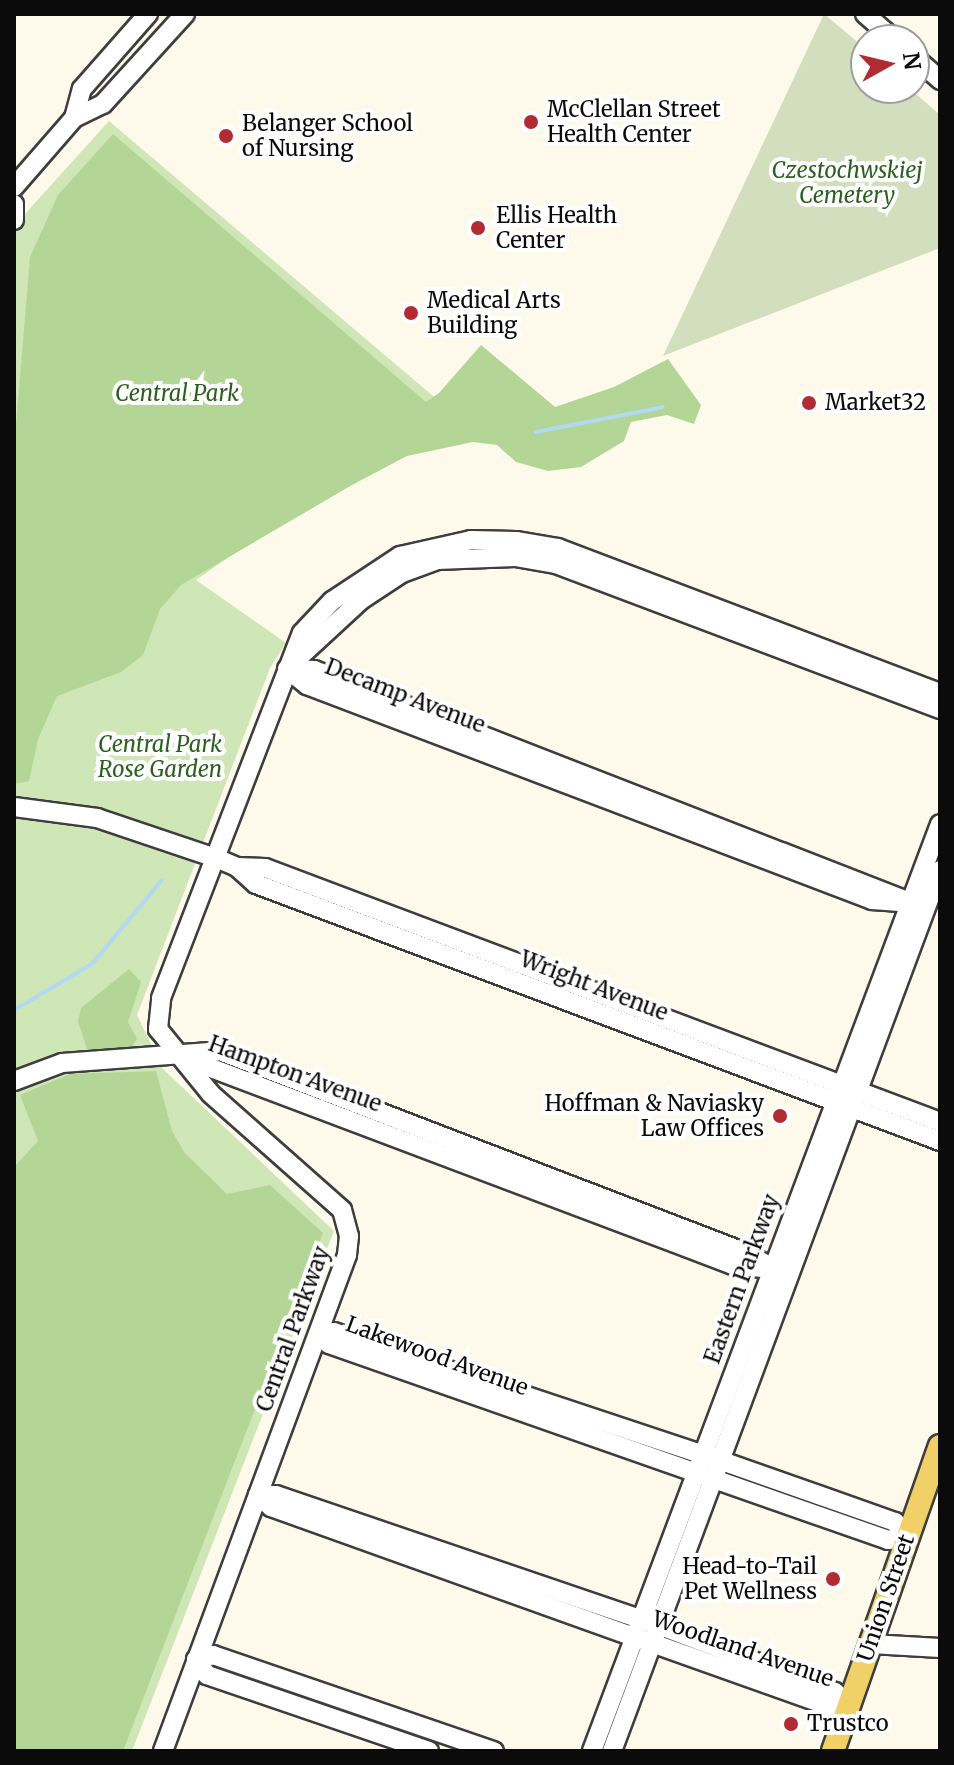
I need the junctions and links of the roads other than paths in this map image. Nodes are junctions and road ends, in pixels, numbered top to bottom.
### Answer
1 (148, 14) edge
2 (174, 18) edge
3 (74, 118) junction
4 (14, 187) edge
5 (14, 204) edge
6 (14, 220) edge
7 (287, 669) junction
8 (940, 693) edge
9 (940, 709) edge
10 (14, 807) edge
11 (940, 824) edge
12 (216, 858) junction
13 (940, 870) edge
14 (918, 905) junction
15 (176, 1054) junction
16 (14, 1081) edge
17 (846, 1097) junction
18 (940, 1122) edge
19 (940, 1141) edge
20 (779, 1272) junction
21 (319, 1334) junction
22 (940, 1446) edge
23 (711, 1458) junction
24 (704, 1476) junction
25 (258, 1495) junction
26 (812, 1504) junction
27 (907, 1537) junction
28 (638, 1629) junction
29 (658, 1635) junction
30 (871, 1644) junction
31 (940, 1648) edge
32 (196, 1660) junction
33 (849, 1705) junction
34 (163, 1751) edge
35 (429, 1751) edge
36 (494, 1751) edge
37 (592, 1751) edge
38 (612, 1751) edge
39 (833, 1751) edge

1 - 3 street
2 - 3 street
3 - 4 street
5 - 6 street
7 - 8 street, Central Parkway
7 - 9 street, Central Parkway
7 - 12 street, Central Parkway
7 - 14 street, Decamp Avenue
10 - 12 street, Wright Avenue
11 - 14 street, Eastern Parkway
12 - 15 street, Central Parkway
12 - 17 street, Wright Avenue
13 - 14 street, Eastern Parkway
14 - 17 street, Eastern Parkway
15 - 16 street
15 - 20 street, Hampton Avenue
15 - 21 street, Central Parkway
17 - 18 street, Wright Avenue
17 - 19 street, Wright Avenue
17 - 20 street, Eastern Parkway
20 - 23 street, Eastern Parkway
21 - 23 street, Lakewood Avenue
21 - 24 street, Lakewood Avenue
21 - 25 street, Central Parkway
22 - 27 main road, Union Street
23 - 24 street, Eastern Parkway
23 - 26 street, Lakewood Avenue
24 - 26 street, Lakewood Avenue
24 - 28 street, Eastern Parkway
24 - 29 street, Eastern Parkway
25 - 28 street, Woodland Avenue
25 - 32 street, Central Parkway
26 - 27 street, Lakewood Avenue
27 - 30 main road, Union Street
28 - 29 street, Woodland Avenue
28 - 37 street, Eastern Parkway
29 - 33 street, Woodland Avenue
29 - 38 street, Eastern Parkway
30 - 31 street
30 - 33 main road, Union Street
32 - 34 street, Central Parkway
32 - 35 street
32 - 36 street
33 - 39 main road, Union Street

